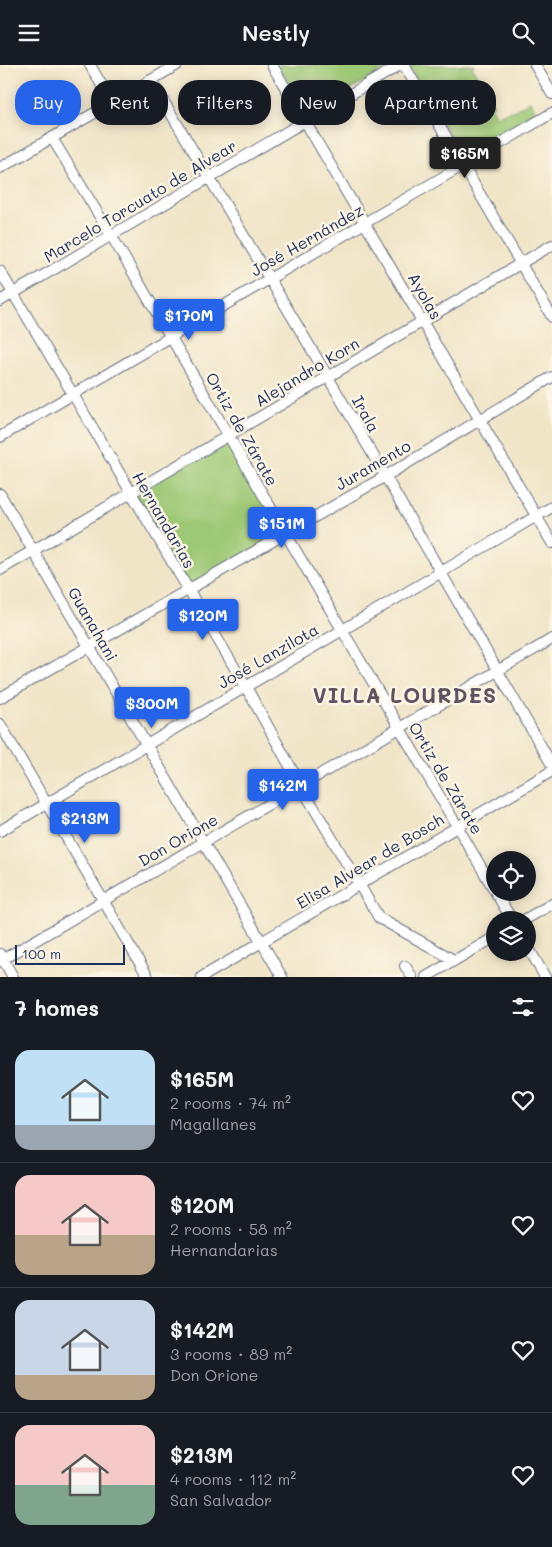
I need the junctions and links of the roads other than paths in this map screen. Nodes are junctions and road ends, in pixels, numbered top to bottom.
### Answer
1 (90, 65) edge
2 (177, 65) edge
3 (272, 65) edge
4 (400, 65) edge
5 (404, 65) edge
6 (535, 65) edge
7 (99, 80) edge
8 (151, 80) edge
9 (281, 80) edge
10 (355, 92) edge
11 (552, 94) edge
12 (168, 109) edge
13 (552, 113) edge
14 (91, 115) edge
15 (298, 125) edge
16 (307, 125) edge
17 (52, 138) junction
18 (463, 165) junction
19 (0, 169) edge
20 (208, 178) junction
21 (365, 223) junction
22 (111, 235) junction
23 (552, 245) edge
24 (520, 264) junction
25 (0, 271) edge
26 (268, 280) junction
27 (14, 293) junction
28 (0, 301) edge
29 (552, 317) edge
30 (422, 321) junction
31 (171, 337) junction
32 (328, 377) junction
33 (552, 377) edge
34 (74, 394) junction
35 (480, 420) junction
36 (229, 436) junction
37 (0, 437) edge
38 (384, 477) junction
39 (132, 493) junction
40 (0, 494) edge
41 (552, 507) edge
42 (536, 516) junction
43 (285, 533) junction
44 (552, 543) edge
45 (33, 551) junction
46 (0, 570) edge
47 (441, 572) junction
48 (187, 590) junction
49 (342, 630) junction
50 (552, 639) edge
51 (88, 646) junction
52 (497, 671) junction
53 (246, 687) junction
54 (0, 698) edge
55 (0, 724) edge
56 (399, 728) junction
57 (146, 745) junction
58 (552, 765) edge
59 (552, 771) edge
60 (301, 786) junction
61 (47, 803) junction
62 (457, 826) junction
63 (0, 831) edge
64 (203, 843) junction
65 (486, 875) edge
66 (359, 884) junction
67 (104, 901) junction
68 (552, 903) edge
69 (536, 913) edge
70 (262, 942) junction
71 (486, 942) edge
72 (1, 958) edge
73 (454, 960) junction
74 (536, 961) edge
75 (405, 966) dead end
76 (14, 977) edge
77 (148, 977) edge
78 (202, 977) edge
79 (282, 977) edge
80 (412, 977) edge
81 (426, 977) edge
82 (545, 977) edge

1 - 7 street
2 - 8 street
3 - 9 street, Ayolas
4 - 10 street, Marcelo Torcuato de Alvear
5 - 18 street
6 - 11 street
12 - 20 street, Irala
13 - 18 street, José Hernández
14 - 17 street
15 - 20 street, Marcelo Torcuato de Alvear
16 - 21 street, Ayolas
17 - 19 street
17 - 22 street, Ortiz de Zárate
18 - 21 street, José Hernández
18 - 24 street
20 - 22 street, Marcelo Torcuato de Alvear
20 - 26 street, Irala
21 - 26 street, José Hernández
21 - 30 street, Ayolas
22 - 27 street, Marcelo Torcuato de Alvear
22 - 31 street, Ortiz de Zárate
23 - 24 street, Alejandro Korn
24 - 29 street
24 - 30 street, Alejandro Korn
25 - 27 street, Hernandarias
26 - 31 street, José Hernández
26 - 32 street, Irala
27 - 28 street, Marcelo Torcuato de Alvear
27 - 34 street, Hernandarias
30 - 32 street, Alejandro Korn
30 - 35 street, Ayolas
31 - 34 street, José Hernández
31 - 36 street, Ortiz de Zárate
32 - 36 street, Alejandro Korn
32 - 38 street, Irala
33 - 35 street, Juramento
34 - 37 street, José Hernández
34 - 39 street, Hernandarias
35 - 38 street, Juramento
35 - 42 street, Ayolas
36 - 39 street, Alejandro Korn
36 - 43 street, Ortiz de Zárate
38 - 43 street, Juramento
38 - 47 street, Irala
39 - 45 street, Alejandro Korn
39 - 48 street, Hernandarias
40 - 45 street, Guanahani
41 - 42 street, José Lanzilota
42 - 44 street, Ayolas
42 - 47 street, José Lanzilota
43 - 48 street, Juramento
43 - 49 street, Ortiz de Zárate
45 - 46 street, Alejandro Korn
45 - 51 street, Guanahani
47 - 49 street, José Lanzilota
47 - 52 street, Irala
48 - 51 street, Juramento
48 - 53 street, Hernandarias
49 - 53 street, José Lanzilota
49 - 56 street, Ortiz de Zárate
50 - 52 street, Don Orione
51 - 54 street, Juramento
51 - 57 street, Guanahani
52 - 56 street, Don Orione
52 - 58 street, Irala
53 - 57 street, José Lanzilota
53 - 60 street, Hernandarias
55 - 61 street
56 - 60 street, Don Orione
56 - 62 street, Ortiz de Zárate
57 - 61 street, José Lanzilota
57 - 64 street, Guanahani
59 - 62 street, Elisa Alvear de Bosch
60 - 64 street, Don Orione
60 - 66 street, Hernandarias
61 - 63 street, José Lanzilota
61 - 67 street
62 - 65 street, Ortiz de Zárate
62 - 66 street, Elisa Alvear de Bosch
64 - 67 street, Don Orione
64 - 70 street, Guanahani
66 - 70 street, Elisa Alvear de Bosch
66 - 73 street, Hernandarias
67 - 72 street, Don Orione
67 - 77 street
68 - 69 street
70 - 78 street, Elisa Alvear de Bosch
70 - 79 street, Guanahani
71 - 73 street
72 - 76 street
73 - 81 street
74 - 82 street
75 - 80 street

